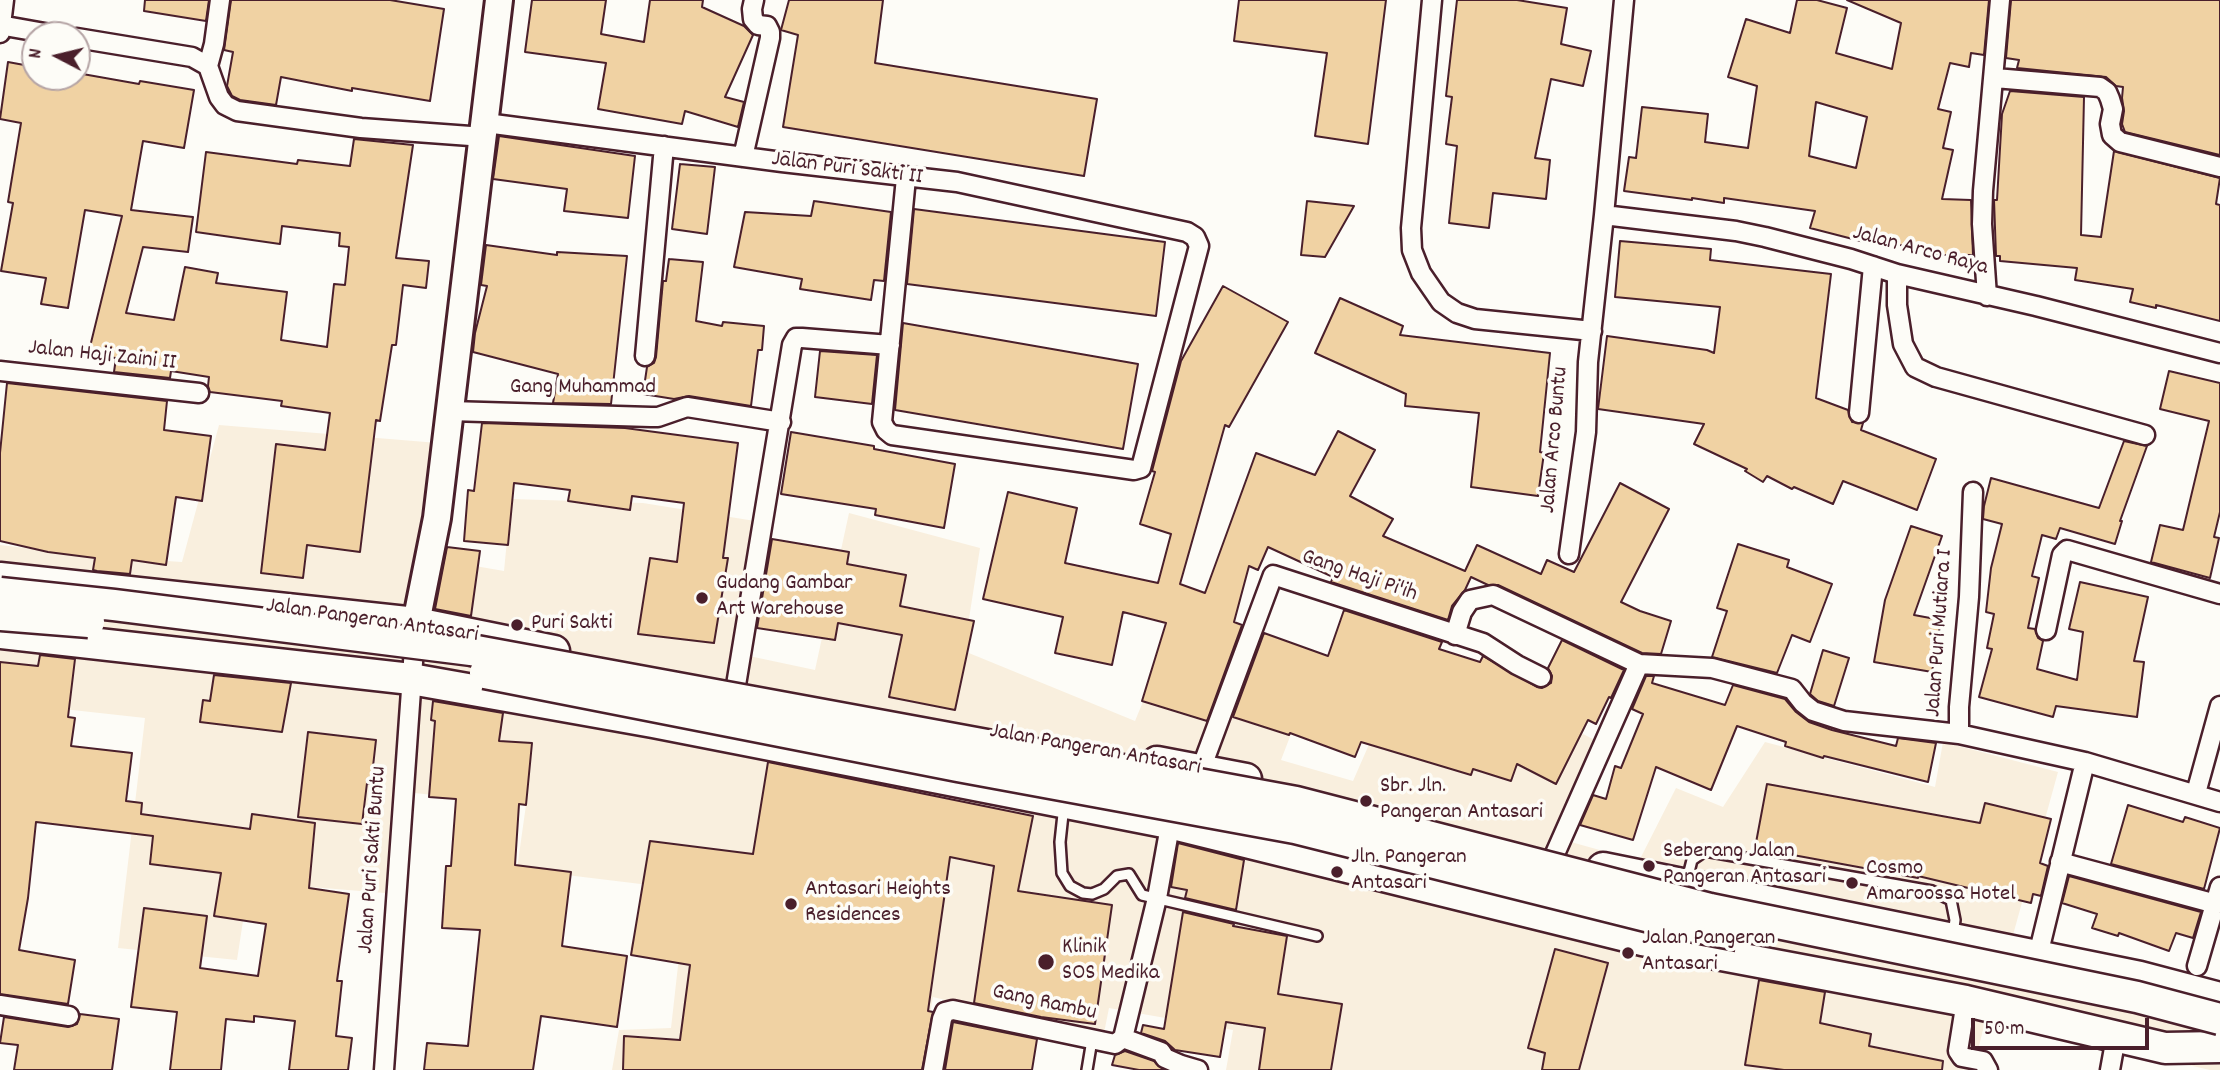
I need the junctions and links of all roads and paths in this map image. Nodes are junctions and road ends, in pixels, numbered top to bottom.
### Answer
1 (4, 0) edge
2 (220, 0) edge
3 (499, 0) edge
4 (754, 0) edge
5 (1432, 0) edge
6 (1624, 0) edge
7 (2000, 0) edge
8 (0, 28) edge
9 (21, 31) edge
10 (91, 40) edge
11 (208, 66) junction
12 (1995, 78) junction
13 (485, 130) junction
14 (664, 146) junction
15 (743, 157) junction
16 (2220, 167) edge
17 (906, 178) junction
18 (1604, 215) junction
19 (1873, 266) junction
20 (1897, 274) junction
21 (1987, 296) junction
22 (1592, 331) junction
23 (890, 345) junction
24 (2220, 353) edge
25 (645, 356) dead end
26 (0, 371) edge
27 (199, 393) dead end
28 (450, 411) junction
29 (1859, 413) dead end
30 (781, 422) junction
31 (2145, 435) dead end
32 (1973, 492) dead end
33 (1569, 554) dead end
34 (0, 578) edge
35 (0, 593) edge
36 (2220, 594) edge
37 (0, 615) edge
38 (416, 623) junction
39 (2046, 630) dead end
40 (0, 633) edge
41 (1455, 635) junction
42 (1639, 664) junction
43 (412, 666) junction
44 (1541, 677) dead end
45 (726, 684) junction
46 (2220, 706) edge
47 (708, 733) junction
48 (1959, 734) junction
49 (2085, 762) junction
50 (1192, 768) junction
51 (2196, 793) junction
52 (2220, 802) edge
53 (1064, 803) junction
54 (1170, 823) junction
55 (1554, 856) junction
56 (2060, 862) junction
57 (1686, 885) junction
58 (2218, 895) edge
59 (1157, 898) junction
60 (1317, 936) dead end
61 (1952, 939) junction
62 (2040, 947) dead end
63 (2197, 966) dead end
64 (2220, 998) edge
65 (1966, 1001) junction
66 (0, 1005) edge
67 (69, 1016) dead end
68 (2220, 1019) edge
69 (2116, 1037) junction
70 (1123, 1038) junction
71 (1092, 1040) junction
72 (2220, 1045) edge
73 (384, 1070) edge
74 (933, 1070) edge
75 (1087, 1070) edge
76 (1198, 1070) edge
77 (1988, 1070) edge
78 (2110, 1070) edge

1 - 8 street
2 - 11 street
3 - 13 street
4 - 15 street
5 - 22 street
6 - 18 street
7 - 12 street
8 - 9 street
10 - 11 street
11 - 13 street, Jalan Puri Sakti II
12 - 16 street
12 - 21 street
13 - 14 street, Jalan Puri Sakti II
13 - 28 street
14 - 15 street, Jalan Puri Sakti II
14 - 25 street
15 - 17 street, Jalan Puri Sakti II
17 - 23 street
17 - 23 street, Jalan Puri Sakti II
18 - 19 street, Jalan Arco Raya
18 - 22 street
19 - 20 street, Jalan Arco Raya
19 - 29 street
20 - 21 street, Jalan Arco Raya
20 - 31 street
21 - 24 street, Jalan Arco Raya
22 - 33 street, Jalan Arco Buntu
23 - 30 street
26 - 27 street, Jalan Haji Zaini II
28 - 30 street, Gang Muhammad
28 - 38 street
30 - 45 street
32 - 48 street, Jalan Puri Mutiara I
34 - 38 main road, Jalan Pangeran Antasari
35 - 68 main road, bridge
36 - 39 street
37 - 72 main road, bridge
38 - 43 street
38 - 45 main road, Jalan Pangeran Antasari
40 - 43 main road
41 - 42 street
41 - 44 street, Gang Haji Pi'ih
41 - 50 street, Gang Haji Pi'ih
42 - 48 street
42 - 55 street
43 - 47 main road
43 - 73 street, Jalan Puri Sakti Buntu
45 - 47 main road
45 - 50 main road, Jalan Pangeran Antasari
46 - 51 street
47 - 53 main road
48 - 49 street, Jalan Puri Mutiara I
49 - 51 street, Jalan Puri Mutiara I
49 - 56 street
50 - 54 street, Gang Rambu
50 - 55 main road, Jalan Pangeran Antasari
51 - 52 street, Jalan Puri Mutiara I
53 - 54 main road
53 - 59 lane
54 - 59 street, Gang Rambu
54 - 65 main road
55 - 57 main road, Jalan Pangeran Antasari
56 - 58 street
56 - 62 street
57 - 61 main road, Jalan Pangeran Antasari
57 - 61 lane
58 - 63 street
59 - 60 lane
59 - 70 street, Gang Rambu
61 - 64 main road, Jalan Pangeran Antasari
65 - 69 main road
65 - 77 street
66 - 67 street
69 - 72 main road
69 - 78 street
70 - 71 street, Gang Rambu
70 - 76 street
71 - 74 street, Gang Rambu
71 - 75 lane

